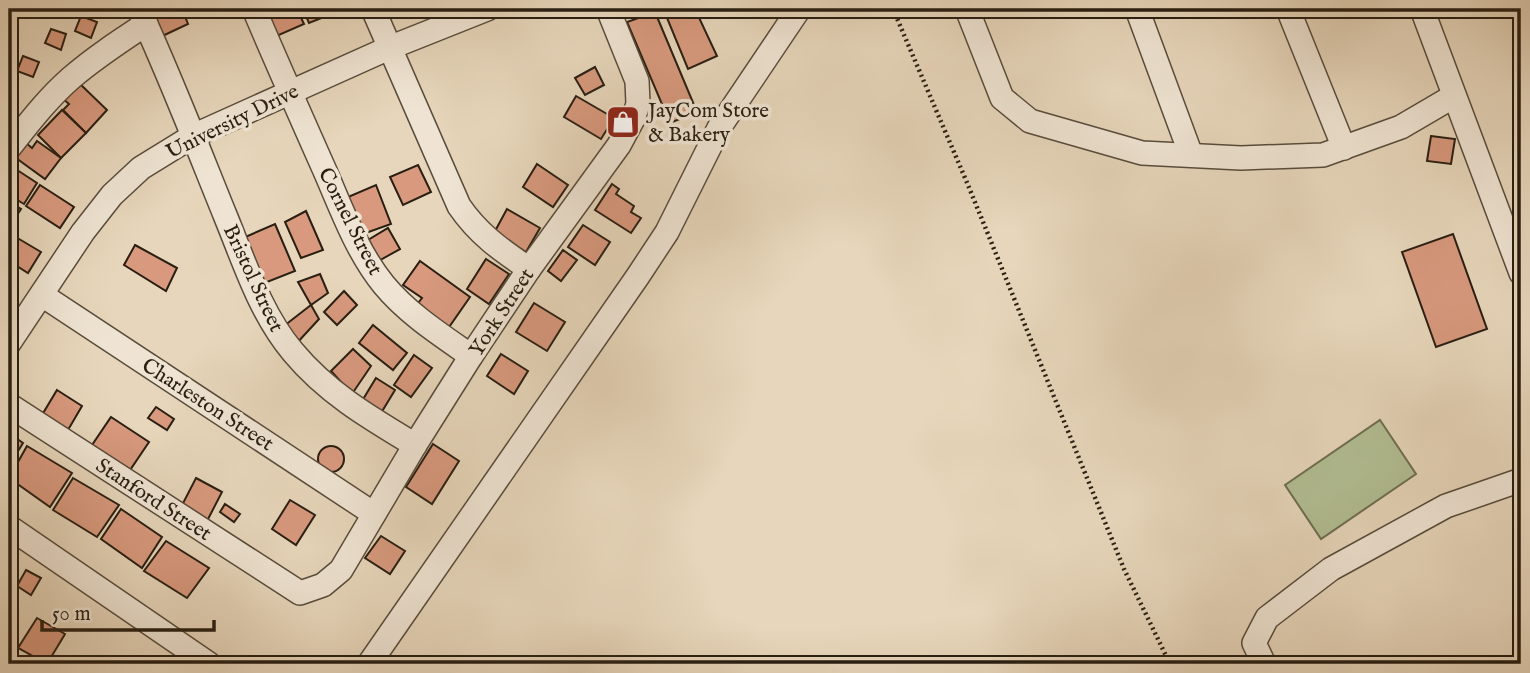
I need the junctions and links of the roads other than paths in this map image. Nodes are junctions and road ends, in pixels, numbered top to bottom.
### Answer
1 (254, 9) edge
2 (373, 9) edge
3 (486, 9) edge
4 (608, 9) edge
5 (799, 9) edge
6 (967, 9) edge
7 (1116, 9) edge
8 (1131, 9) edge
9 (1137, 9) edge
10 (1288, 9) edge
11 (1422, 9) edge
12 (142, 16) edge
13 (389, 48) junction
14 (289, 92) junction
15 (1454, 96) junction
16 (193, 136) junction
17 (9, 148) edge
18 (1344, 148) junction
19 (1191, 155) junction
20 (529, 269) junction
21 (1521, 273) edge
22 (42, 295) junction
23 (9, 343) edge
24 (471, 356) junction
25 (9, 405) edge
26 (415, 445) junction
27 (1521, 480) edge
28 (374, 514) junction
29 (9, 527) edge
30 (300, 593) joint
31 (209, 664) edge
32 (369, 664) edge
33 (1264, 664) edge

1 - 14 street, Cornel Street
2 - 13 street
3 - 13 street, University Drive
4 - 20 street, York Street
5 - 32 street
6 - 19 street
7 - 8 street
9 - 19 street
10 - 18 street
11 - 15 street
12 - 16 street, Bristol Street
12 - 17 street
13 - 14 street, University Drive
13 - 20 street
14 - 16 street, University Drive
14 - 24 street, Cornel Street
15 - 18 street
15 - 21 street
16 - 22 street, University Drive
16 - 26 street, Bristol Street
18 - 19 street
20 - 24 street, York Street
22 - 23 street, University Drive
22 - 28 street, Charleston Street
24 - 26 street, York Street
25 - 30 street, Stanford Street
26 - 28 street, York Street
27 - 33 street
28 - 30 street, York Street
29 - 31 street

